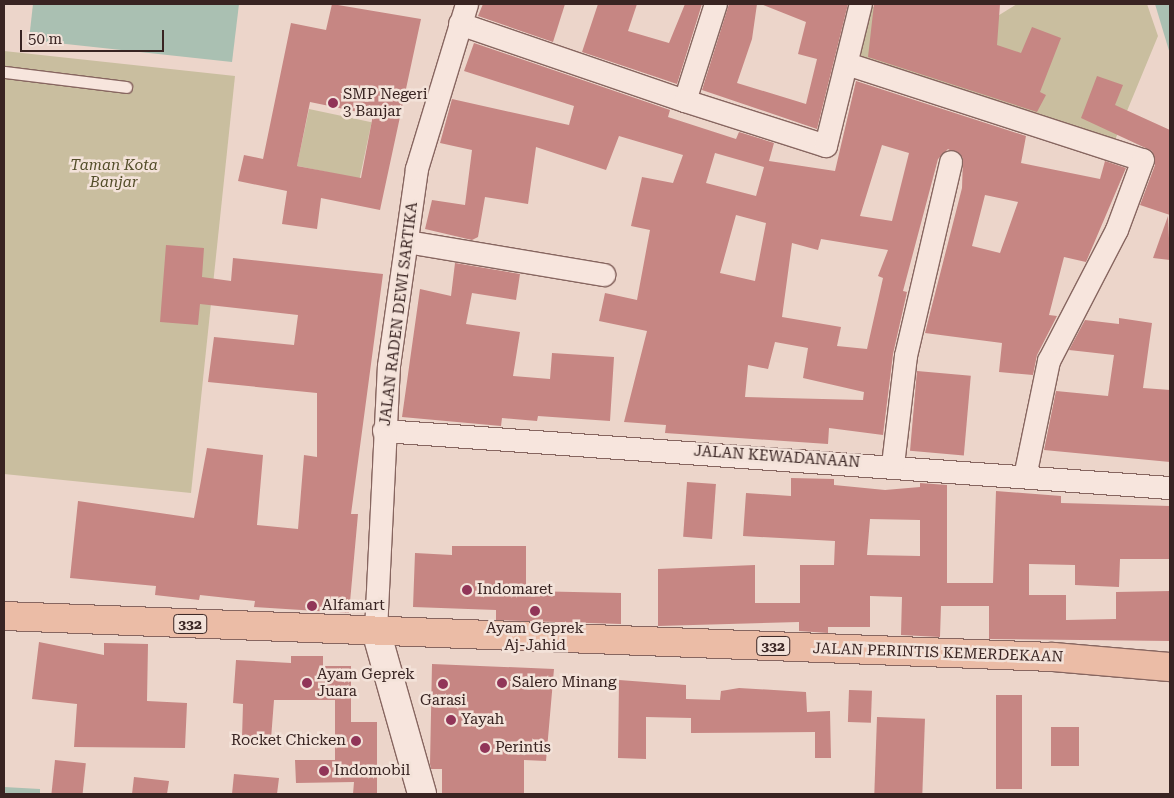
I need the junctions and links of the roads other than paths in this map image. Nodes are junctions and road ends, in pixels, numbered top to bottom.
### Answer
1 (716, 4) edge
2 (860, 4) edge
3 (463, 14) edge
4 (848, 64) junction
5 (4, 72) edge
6 (126, 87) dead end
7 (685, 101) junction
8 (952, 162) dead end
9 (407, 242) junction
10 (604, 275) dead end
11 (384, 431) junction
12 (893, 465) junction
13 (1026, 476) junction
14 (1170, 488) edge
15 (4, 616) edge
16 (376, 631) junction
17 (1170, 667) edge
18 (422, 794) edge

1 - 7 street
2 - 4 street
3 - 7 street
3 - 9 street, JALAN RADEN DEWI SARTIKA
4 - 7 street
4 - 13 street
5 - 6 lane
8 - 12 street
9 - 10 street
9 - 11 street, JALAN RADEN DEWI SARTIKA
11 - 12 street, JALAN KEWADANAAN
11 - 16 street, JALAN RADEN DEWI SARTIKA
12 - 13 street, JALAN KEWADANAAN
13 - 14 street, JALAN KEWADANAAN
15 - 16 main road, 332
16 - 17 main road, JALAN PERINTIS KEMERDEKAAN / 332
16 - 18 main road

